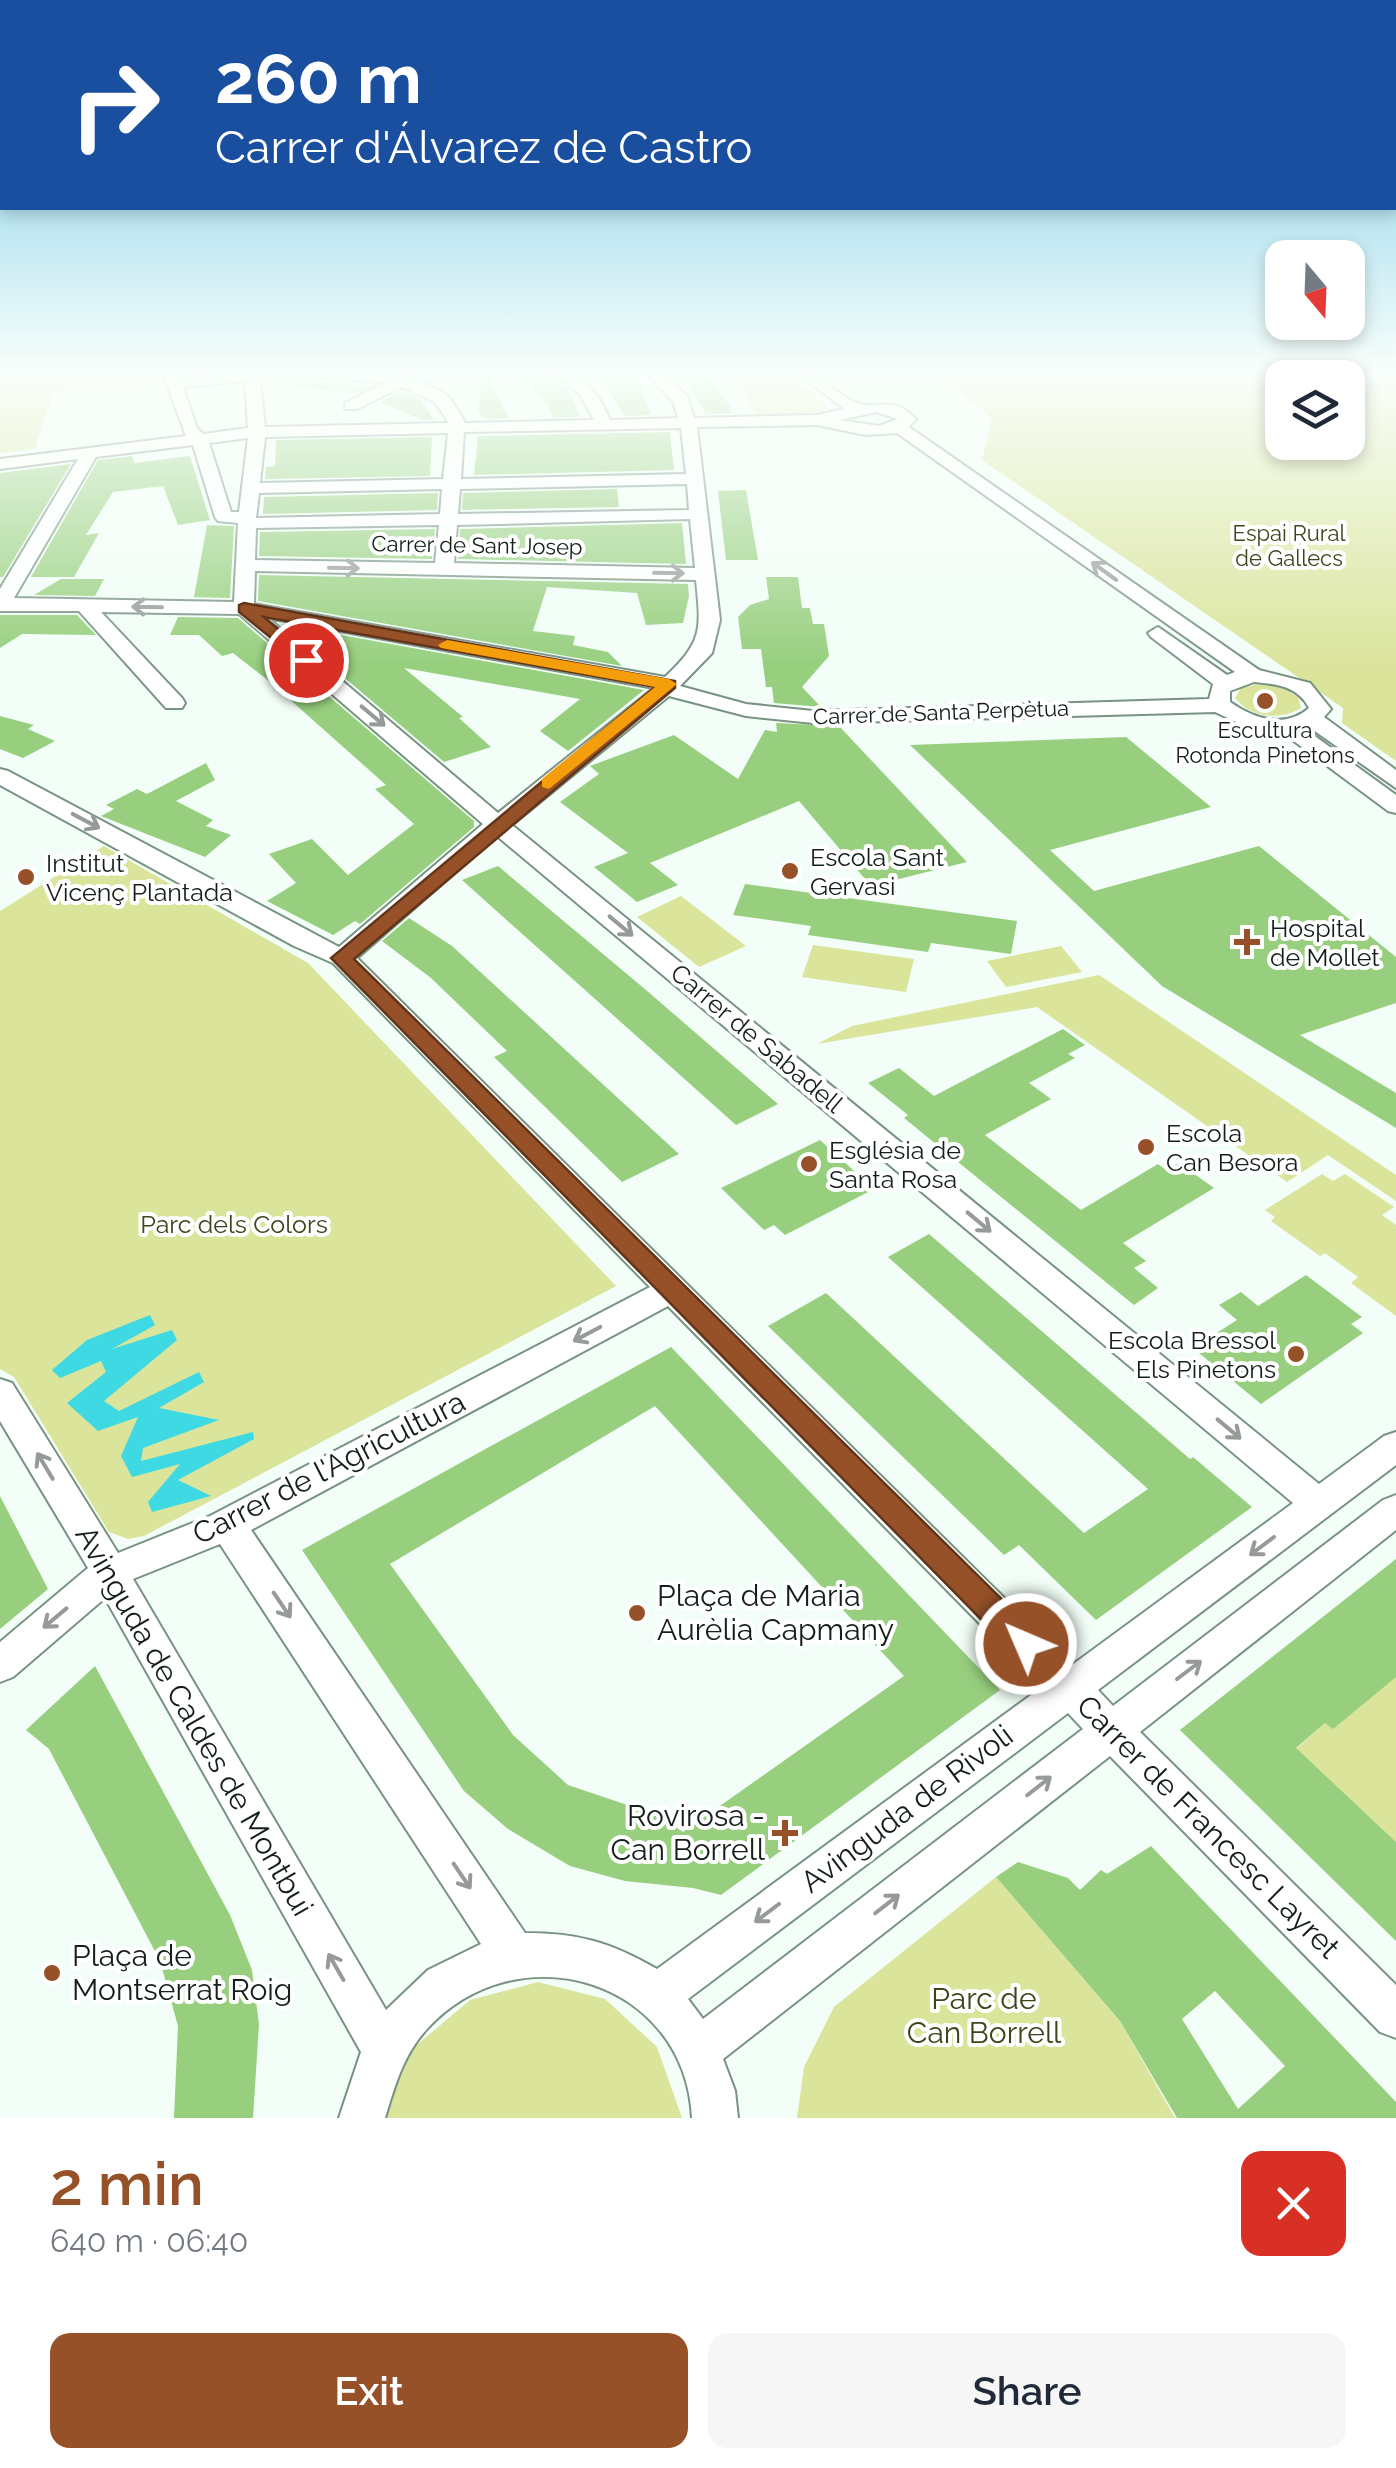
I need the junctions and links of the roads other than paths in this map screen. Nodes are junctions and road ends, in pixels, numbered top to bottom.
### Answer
1 (80, 470) edge
2 (209, 470) edge
3 (253, 470) edge
4 (453, 470) edge
5 (695, 470) edge
6 (942, 470) edge
7 (951, 470) edge
8 (696, 480) junction
9 (452, 484) junction
10 (251, 488) junction
11 (686, 515) dead end
12 (449, 519) junction
13 (253, 520) junction
14 (246, 565) junction
15 (444, 570) junction
16 (706, 574) junction
17 (0, 604) edge
18 (85, 606) junction
19 (244, 608) junction
20 (1254, 676) junction
21 (667, 687) junction
22 (1222, 694) junction
23 (174, 703) dead end
24 (1312, 719) junction
25 (1288, 726) junction
26 (0, 776) edge
27 (1396, 780) edge
28 (1396, 806) edge
29 (499, 826) junction
30 (342, 958) junction
31 (673, 1288) junction
32 (0, 1392) edge
33 (1396, 1446) edge
34 (1318, 1503) junction
35 (1396, 1510) edge
36 (228, 1524) junction
37 (110, 1572) junction
38 (0, 1666) edge
39 (1070, 1688) junction
40 (1112, 1730) junction
41 (514, 1955) junction
42 (659, 1994) junction
43 (1396, 2016) edge
44 (699, 2050) junction
45 (385, 2051) junction
46 (362, 2118) edge
47 (715, 2118) edge

1 - 17 street
2 - 13 street
3 - 10 street
4 - 9 street
5 - 8 street
6 - 22 street
20 -> 7 street
8 - 9 street
8 - 16 street
9 - 10 street
9 - 12 street
10 - 13 street
11 - 12 street
12 - 13 street
12 - 15 street
13 - 14 street
14 -> 15 street, Carrer de Sant Josep
14 - 19 street
15 -> 16 street, Carrer de Sant Josep
16 - 21 street
17 - 18 street, Carrer de Santa Perpètua
19 -> 18 street, Carrer de Santa Perpètua
18 - 23 street
19 - 21 street, Carrer de Santa Perpètua
19 -> 29 street, Carrer de Sabadell
20 - 22 street
20 - 24 street
21 - 22 street, Carrer de Santa Perpètua
21 - 29 street
22 - 25 street
24 - 25 street
24 - 27 street
25 - 28 street
26 -> 30 street
29 - 30 street
29 -> 34 street, Carrer de Sabadell
30 - 31 street, Carrer de Francesc Layret
31 -> 36 street, Carrer de l'Agricultura
31 - 39 street, Carrer de Francesc Layret
37 -> 32 street, Avinguda de Caldes de Montbui
33 - 34 street, Avinguda de Rivoli
34 -> 39 street, Avinguda de Rivoli
40 -> 35 street
36 - 37 street, Carrer de l'Agricultura
36 -> 41 street
37 -> 38 street, Carrer de l'Agricultura
45 -> 37 street, Avinguda de Caldes de Montbui
39 - 40 street, Carrer de Francesc Layret
39 -> 42 street, Avinguda de Rivoli
40 - 43 street, Carrer de Francesc Layret
44 -> 40 street
41 - 42 street
41 - 45 street
42 - 44 street
44 - 47 street
45 - 46 street

